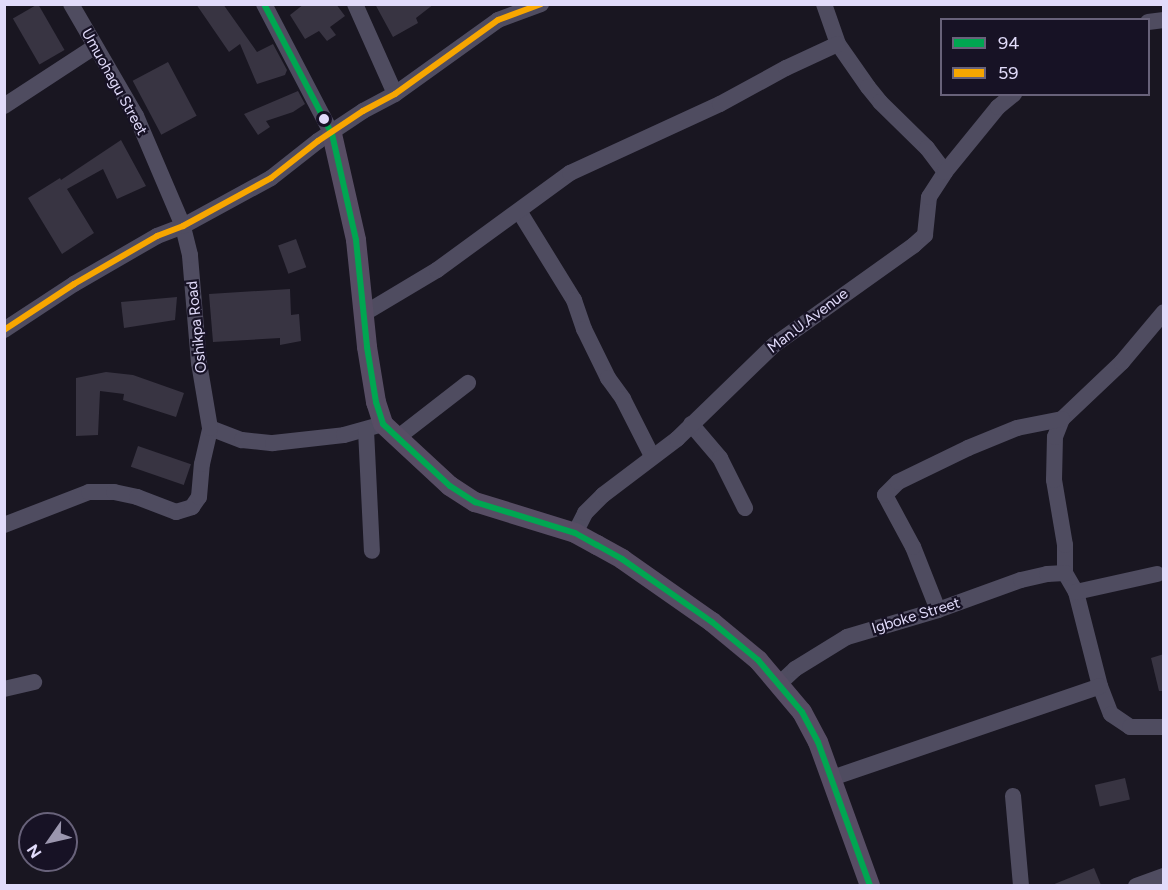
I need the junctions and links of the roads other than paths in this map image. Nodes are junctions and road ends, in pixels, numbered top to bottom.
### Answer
1 (71, 4) edge
2 (264, 4) edge
3 (355, 4) edge
4 (541, 4) edge
5 (824, 4) edge
6 (838, 44) junction
7 (94, 47) junction
8 (395, 94) junction
9 (1012, 96) edge
10 (4, 106) edge
11 (332, 134) junction
12 (945, 172) junction
13 (519, 210) junction
14 (183, 226) junction
15 (1164, 312) edge
16 (365, 313) junction
17 (4, 330) edge
18 (468, 383) dead end
19 (1062, 419) junction
20 (691, 424) junction
21 (375, 427) junction
22 (210, 428) junction
23 (397, 438) junction
24 (652, 456) junction
25 (746, 508) dead end
26 (4, 525) edge
27 (575, 534) junction
28 (372, 551) dead end
29 (1065, 573) junction
30 (1156, 574) dead end
31 (1076, 592) junction
32 (938, 610) junction
33 (34, 682) dead end
34 (779, 684) junction
35 (1100, 686) junction
36 (4, 689) edge
37 (1164, 727) edge
38 (832, 778) junction
39 (1013, 796) dead end
40 (1164, 876) edge
41 (870, 885) edge
42 (1021, 885) edge
43 (1136, 885) edge

1 - 7 street, Umuohagu Street
2 - 11 street
3 - 8 street
4 - 8 street
5 - 6 street
6 - 12 street
6 - 13 street
7 - 10 street
7 - 14 street, Umuohagu Street
8 - 11 street
9 - 12 street, Man.U.Avenue
11 - 14 street
11 - 16 main road
12 - 20 street, Man.U.Avenue
13 - 16 street
13 - 24 street
14 - 17 street
14 - 22 street, Oshikpa Road
15 - 19 street
16 - 21 main road
18 - 23 street
19 - 29 street
19 - 32 street
20 - 24 street, Man.U.Avenue
20 - 25 street
21 - 22 street
21 - 23 main road
21 - 28 street
22 - 26 street
23 - 27 main road
24 - 27 street, Man.U.Avenue
27 - 34 main road
29 - 31 street
29 - 32 street, Igboke Street
30 - 31 street
31 - 35 street
32 - 34 street, Igboke Street
33 - 36 street
34 - 38 main road
35 - 37 street
35 - 38 street
38 - 41 main road
39 - 42 street
40 - 43 street

